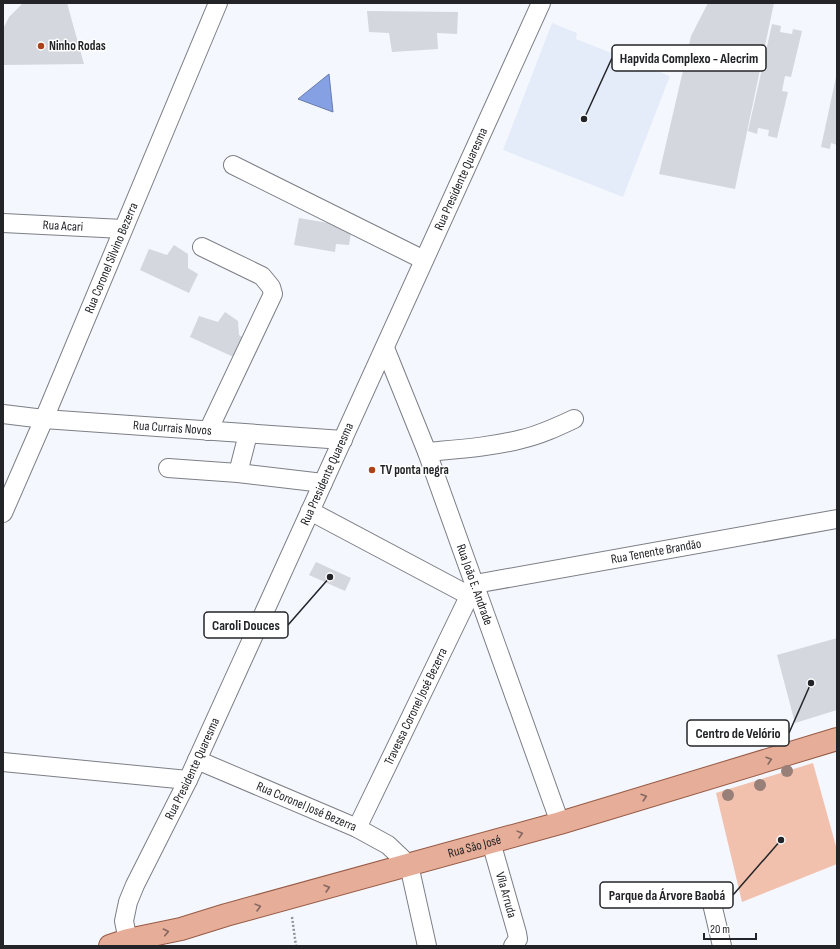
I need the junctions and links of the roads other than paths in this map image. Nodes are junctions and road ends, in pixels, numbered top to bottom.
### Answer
1 (218, 3) edge
2 (541, 3) edge
3 (233, 165) dead end
4 (3, 223) edge
5 (123, 229) junction
6 (202, 247) dead end
7 (424, 260) junction
8 (385, 348) junction
9 (3, 414) edge
10 (44, 419) junction
11 (574, 419) dead end
12 (208, 431) junction
13 (248, 434) junction
14 (343, 440) junction
15 (434, 451) junction
16 (168, 468) dead end
17 (238, 473) junction
18 (323, 484) junction
19 (310, 512) junction
20 (3, 513) edge
21 (837, 519) edge
22 (472, 590) junction
23 (837, 739) edge
24 (197, 760) junction
25 (3, 762) edge
26 (188, 780) junction
27 (560, 823) junction
28 (357, 828) junction
29 (491, 842) junction
30 (409, 865) junction
31 (713, 908) dead end
32 (122, 944) edge
33 (427, 946) edge
34 (512, 946) edge
35 (722, 946) edge

1 - 5 street, Rua Coronel Silvino Bezerra
2 - 7 street, Rua Presidente Quaresma
3 - 7 street
4 - 5 street, Rua Acari
5 - 10 street, Rua Coronel Silvino Bezerra
6 - 12 street
7 - 8 street, Rua Presidente Quaresma
8 - 14 street, Rua Presidente Quaresma
8 - 15 street, Rua João E. Andrade
9 - 10 street, Rua Currais Novos
10 - 12 street, Rua Currais Novos
10 - 20 street, Rua Coronel Silvino Bezerra
11 - 15 street
12 - 13 street, Rua Currais Novos
13 - 14 street, Rua Currais Novos
13 - 17 street
14 - 18 street, Rua Presidente Quaresma
15 - 22 street, Rua João E. Andrade
16 - 17 street
17 - 18 street
18 - 19 street, Rua Presidente Quaresma
19 - 22 street
19 - 24 street, Rua Presidente Quaresma
21 - 22 street, Rua Tenente Brandão
22 - 27 street, Rua João E. Andrade
22 - 28 street, Travessa Coronel José Bezerra
27 -> 23 main road, Rua São José
24 - 26 street, Rua Presidente Quaresma
24 - 28 street, Rua Coronel José Bezerra
25 - 26 street
26 - 32 street, Rua Presidente Quaresma
29 -> 27 main road, Rua São José
28 - 30 street, Rua Coronel José Bezerra
29 - 30 main road, Rua São José
29 - 34 street, Vila Arruda
32 -> 30 main road, Rua São José
30 - 33 street
31 - 35 street

